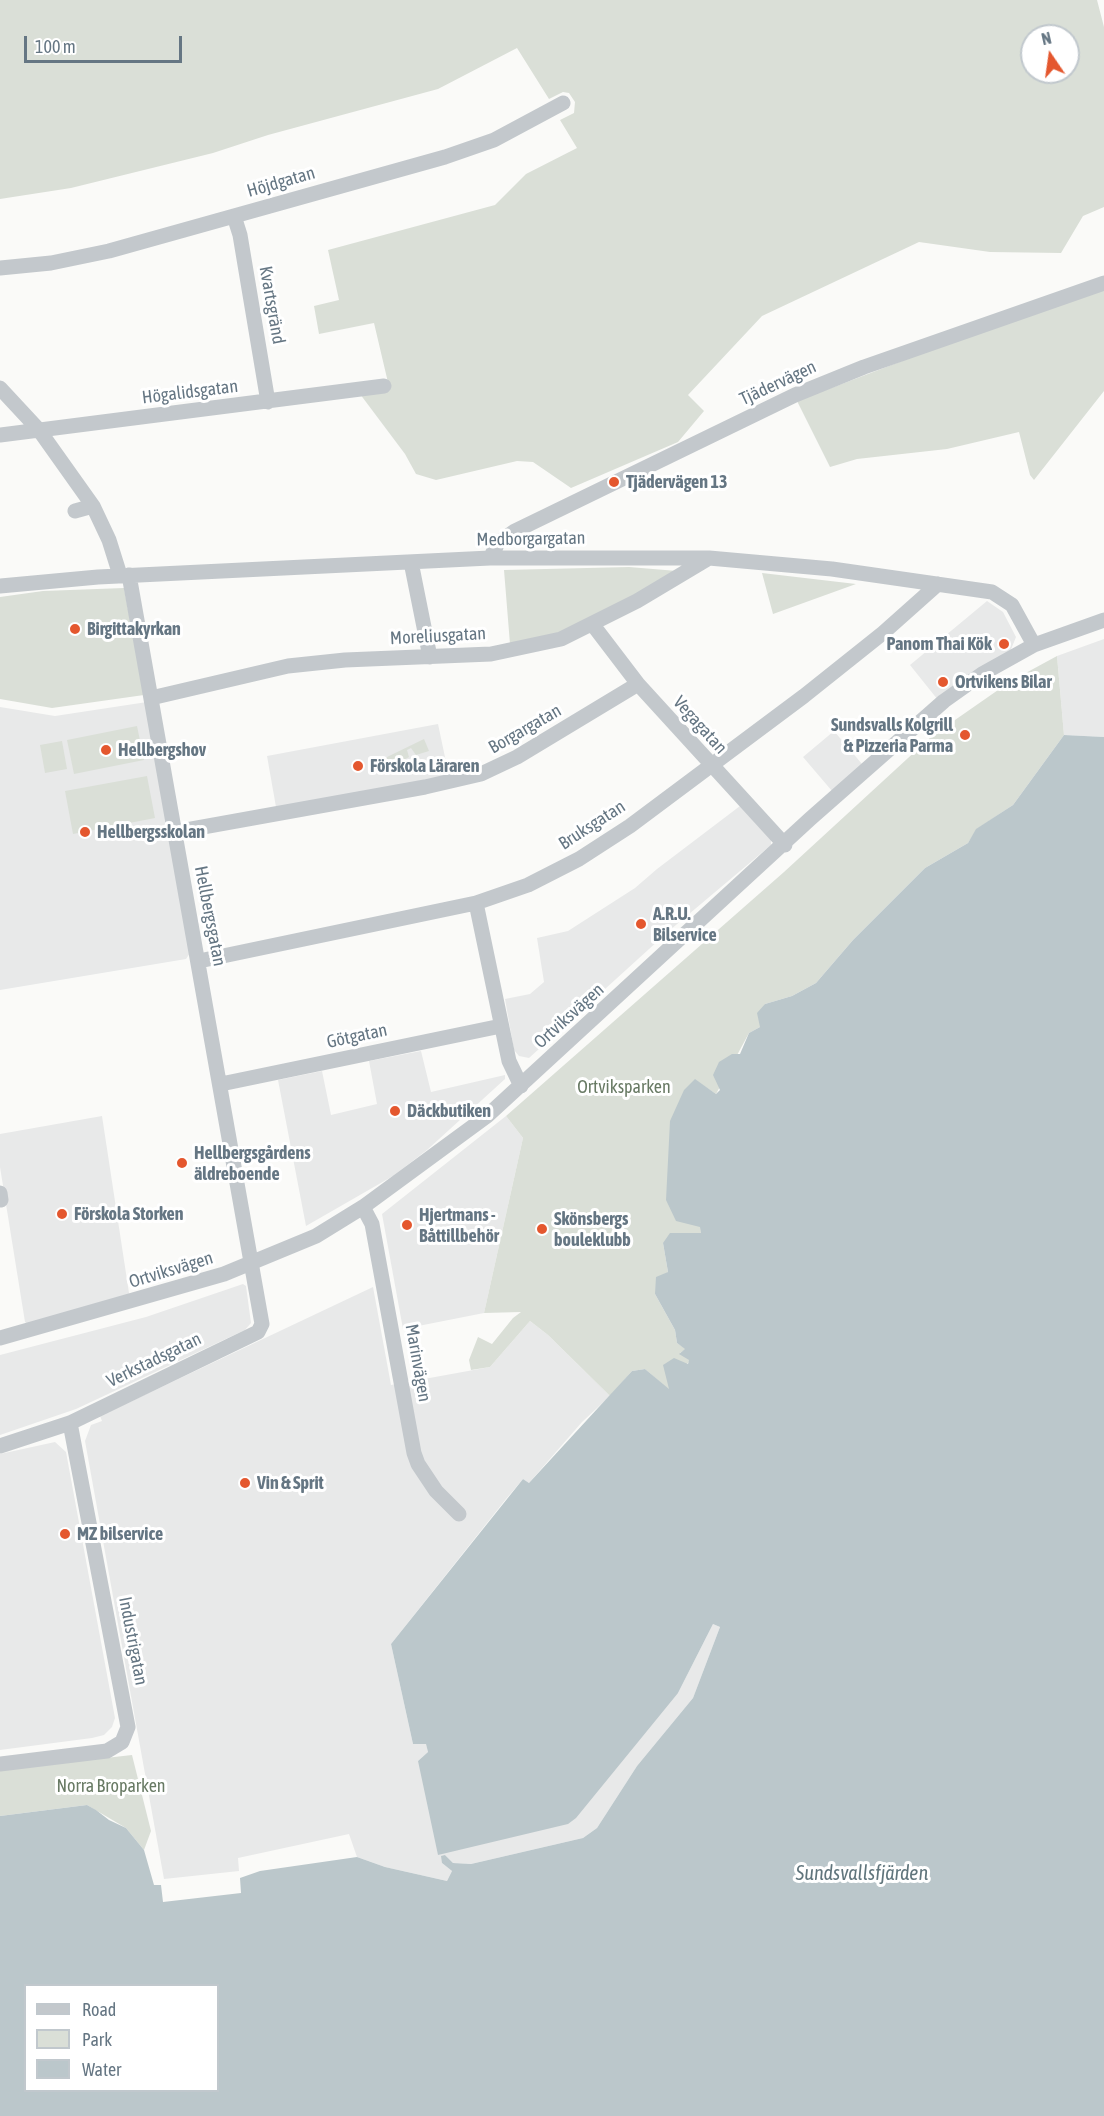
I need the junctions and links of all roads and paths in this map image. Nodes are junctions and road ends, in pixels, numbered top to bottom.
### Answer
1 (563, 103) dead end
2 (234, 216) junction
3 (0, 268) edge
4 (1104, 283) edge
5 (384, 386) dead end
6 (0, 388) edge
7 (268, 402) junction
8 (39, 429) junction
9 (0, 435) edge
10 (93, 506) junction
11 (75, 511) dead end
12 (490, 558) junction
13 (709, 558) junction
14 (411, 562) junction
15 (125, 575) junction
16 (938, 585) junction
17 (0, 586) edge
18 (1104, 620) edge
19 (593, 625) junction
20 (1034, 645) junction
21 (430, 657) junction
22 (638, 684) junction
23 (151, 699) junction
24 (709, 765) junction
25 (175, 832) junction
26 (785, 845) junction
27 (476, 903) junction
28 (199, 961) junction
29 (501, 1026) junction
30 (221, 1084) junction
31 (521, 1086) junction
32 (363, 1207) junction
33 (252, 1264) junction
34 (0, 1338) edge
35 (70, 1423) junction
36 (0, 1446) edge
37 (459, 1514) dead end
38 (0, 1764) edge

1 - 2 street, Höjdgatan
2 - 3 street, Höjdgatan
2 - 7 street, Kvartsgränd
4 - 12 street, Tjädervägen
5 - 7 street, Högalidsgatan
6 - 8 street, Hellbergsgatan
7 - 8 street, Högalidsgatan
8 - 9 street, Högalidsgatan
8 - 10 street, Hellbergsgatan
10 - 11 street
10 - 15 street, Hellbergsgatan
12 - 13 street, Medborgargatan
12 - 14 street, Medborgargatan
13 - 16 street, Medborgargatan
13 - 19 street, Moreliusgatan
14 - 15 street, Medborgargatan
14 - 21 street
15 - 17 street, Medborgargatan
15 - 23 street, Hellbergsgatan
16 - 20 street, Medborgargatan
16 - 24 street, Bruksgatan
18 - 20 street, Ortviksvägen
19 - 21 street, Moreliusgatan
19 - 22 street, Vegagatan
20 - 26 street, Ortviksvägen
21 - 23 street, Moreliusgatan
22 - 24 street, Vegagatan
22 - 25 street, Borgargatan
23 - 25 street, Hellbergsgatan
24 - 26 street, Vegagatan
24 - 27 street, Bruksgatan
25 - 28 street, Hellbergsgatan
26 - 31 street, Ortviksvägen
27 - 28 street, Bruksgatan
27 - 29 street
28 - 30 street, Hellbergsgatan
29 - 30 street, Götgatan
29 - 31 street
30 - 33 street, Hellbergsgatan
31 - 32 street, Ortviksvägen
32 - 33 street, Ortviksvägen
32 - 37 street, Marinvägen
33 - 34 street, Ortviksvägen
33 - 35 street, Verkstadsgatan
35 - 36 street, Verkstadsgatan
35 - 38 street, Industrigatan

